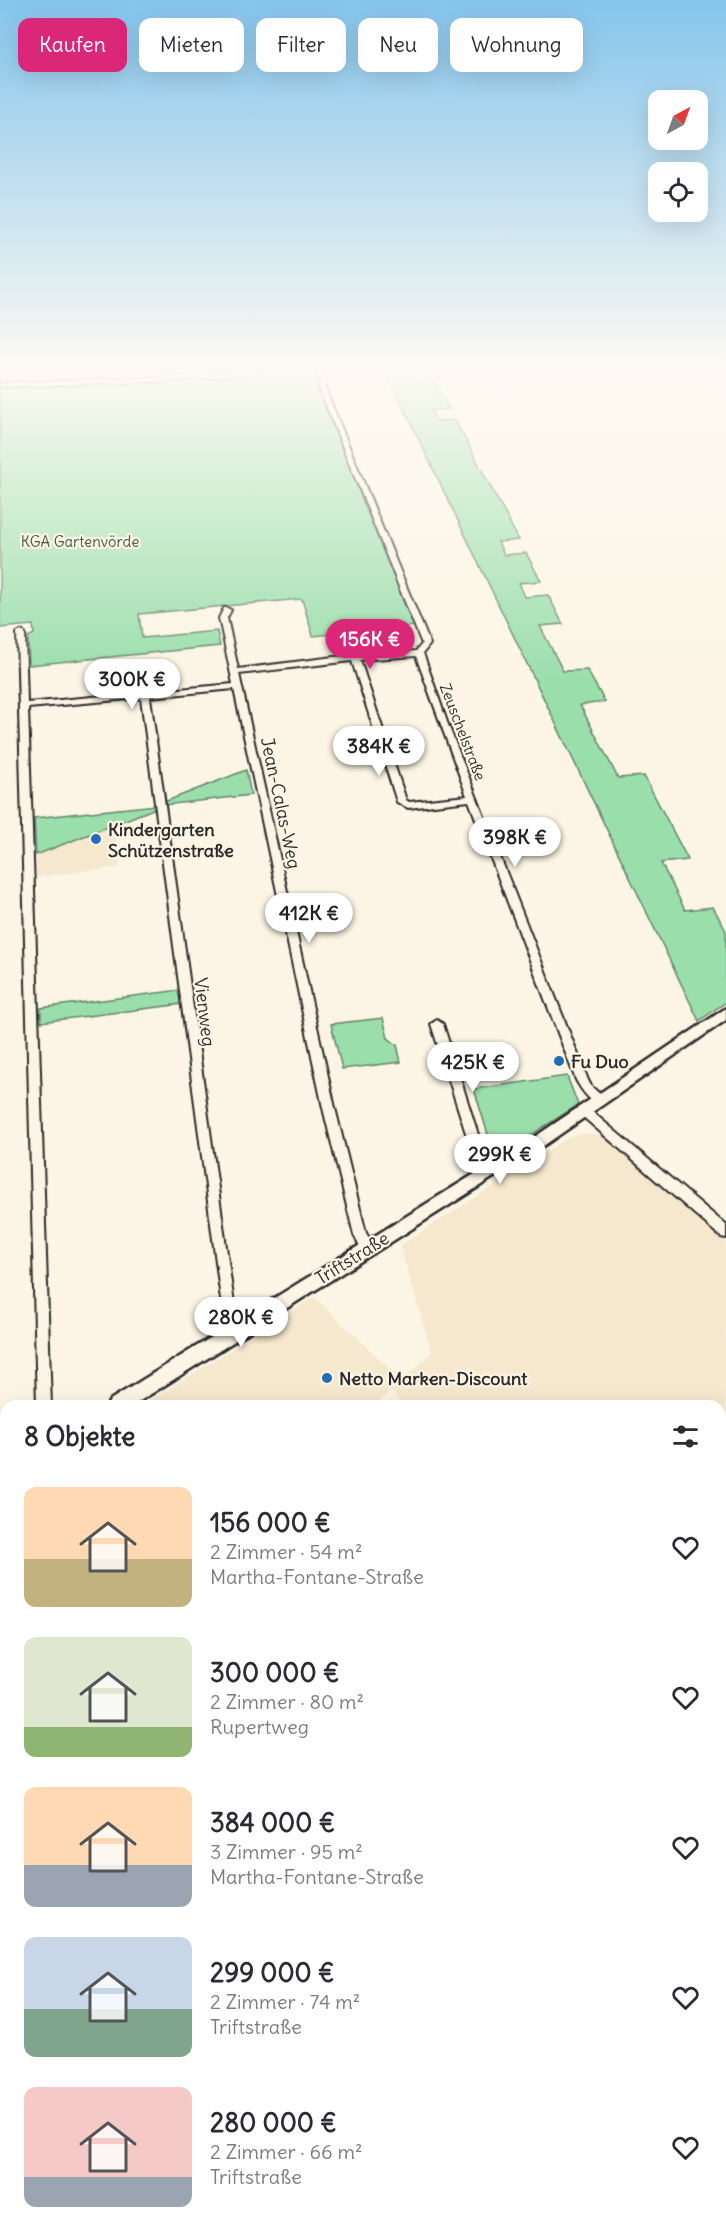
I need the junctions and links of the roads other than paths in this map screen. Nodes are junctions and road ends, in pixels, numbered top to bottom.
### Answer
1 (357, 475) edge
2 (227, 610) dead end
3 (21, 633) dead end
4 (419, 653) junction
5 (355, 658) junction
6 (235, 672) junction
7 (238, 686) junction
8 (145, 695) junction
9 (23, 706) junction
10 (473, 798) junction
11 (726, 1013) edge
12 (437, 1024) dead end
13 (601, 1101) junction
14 (585, 1112) junction
15 (496, 1168) junction
16 (726, 1233) edge
17 (368, 1247) junction
18 (231, 1333) junction
19 (44, 1400) edge
20 (125, 1400) edge

1 - 4 street, Zeuschelstraße
2 - 6 street, Jean-Calas-Weg
3 - 9 street
4 - 5 street
4 - 10 street, Zeuschelstraße
5 - 6 street
5 - 10 street
6 - 7 street, Jean-Calas-Weg
7 - 8 street
7 - 17 street, Jean-Calas-Weg
8 - 9 street
8 - 18 street, Vienweg
9 - 19 street
10 - 13 street, Zeuschelstraße
11 - 13 main road, Triftstraße
12 - 15 street
13 - 14 main road, Triftstraße
14 - 15 main road, Triftstraße
14 - 16 street
15 - 17 main road, Triftstraße
17 - 18 main road, Triftstraße
18 - 20 main road, Triftstraße

